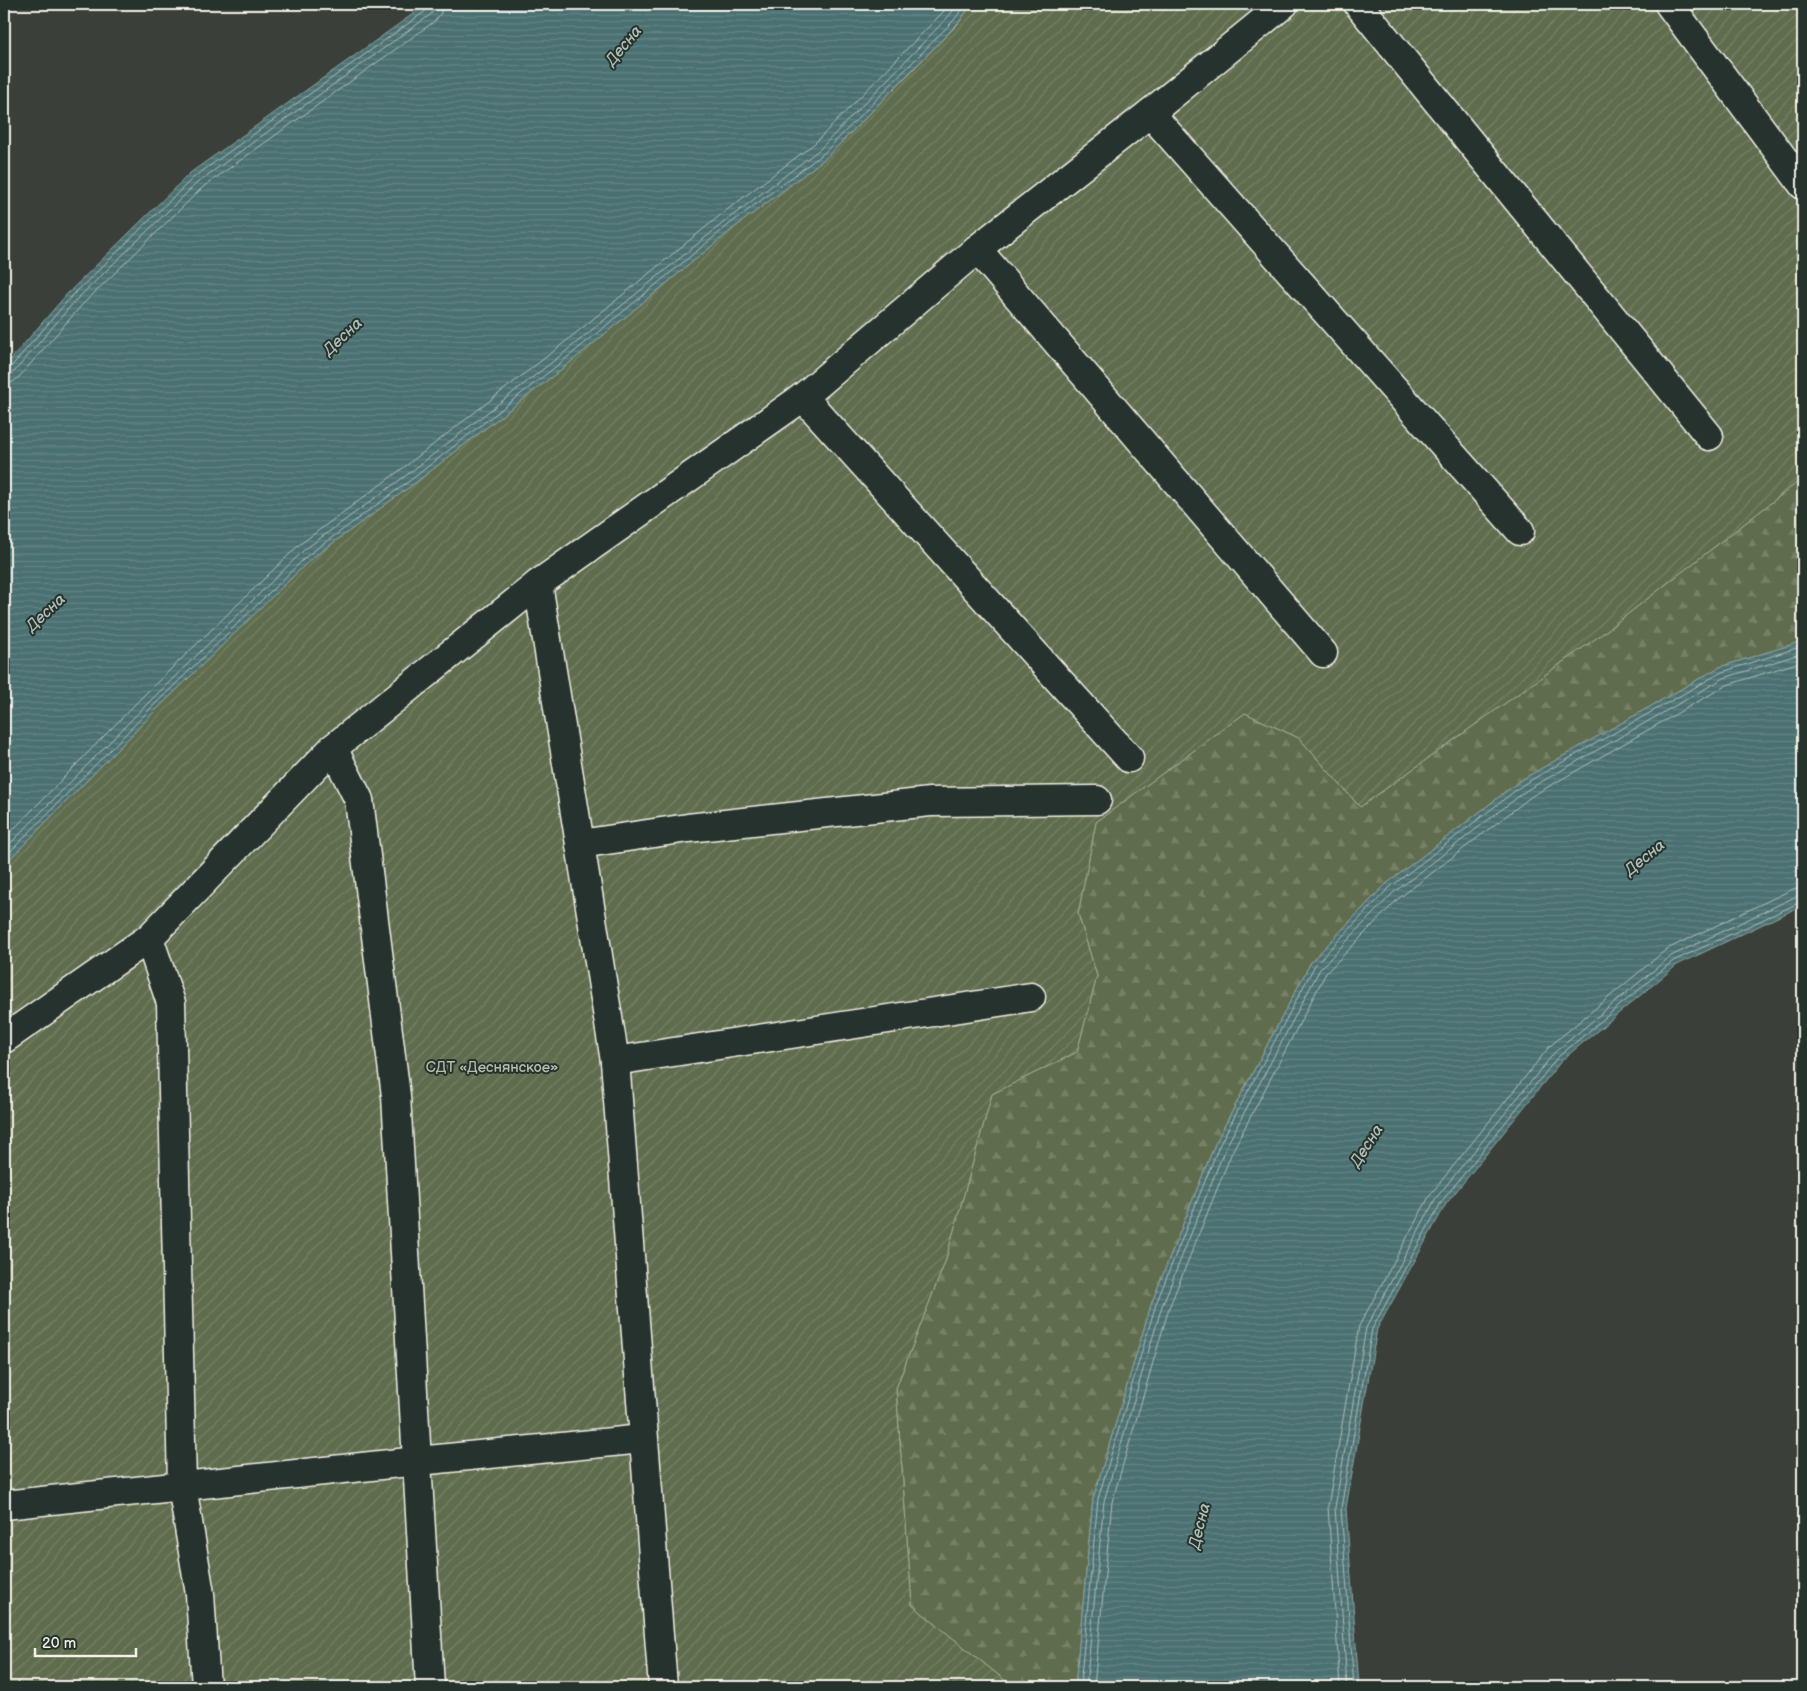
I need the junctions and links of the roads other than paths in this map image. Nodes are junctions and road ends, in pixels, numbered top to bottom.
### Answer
1 (1284, 4) edge
2 (1358, 4) edge
3 (1669, 4) edge
4 (1150, 113) junction
5 (1803, 185) edge
6 (977, 249) junction
7 (803, 397) junction
8 (1709, 436) dead end
9 (1520, 531) dead end
10 (538, 584) junction
11 (1324, 653) dead end
12 (333, 748) junction
13 (1129, 758) dead end
14 (1097, 800) dead end
15 (580, 844) junction
16 (148, 938) junction
17 (1031, 997) dead end
18 (4, 1039) edge
19 (616, 1061) junction
20 (643, 1438) junction
21 (418, 1461) junction
22 (182, 1486) junction
23 (4, 1505) edge
24 (206, 1687) edge
25 (430, 1687) edge
26 (663, 1687) edge

1 - 4 street
2 - 8 street
3 - 5 street
4 - 6 street
4 - 9 street
6 - 7 street
6 - 11 street
7 - 10 street
7 - 13 street
10 - 12 street
10 - 15 street
12 - 16 street
12 - 21 street
14 - 15 street
15 - 19 street
16 - 18 street
16 - 22 street
17 - 19 street
19 - 20 street
20 - 21 street
20 - 26 street
21 - 22 street
21 - 25 street
22 - 23 street
22 - 24 street

